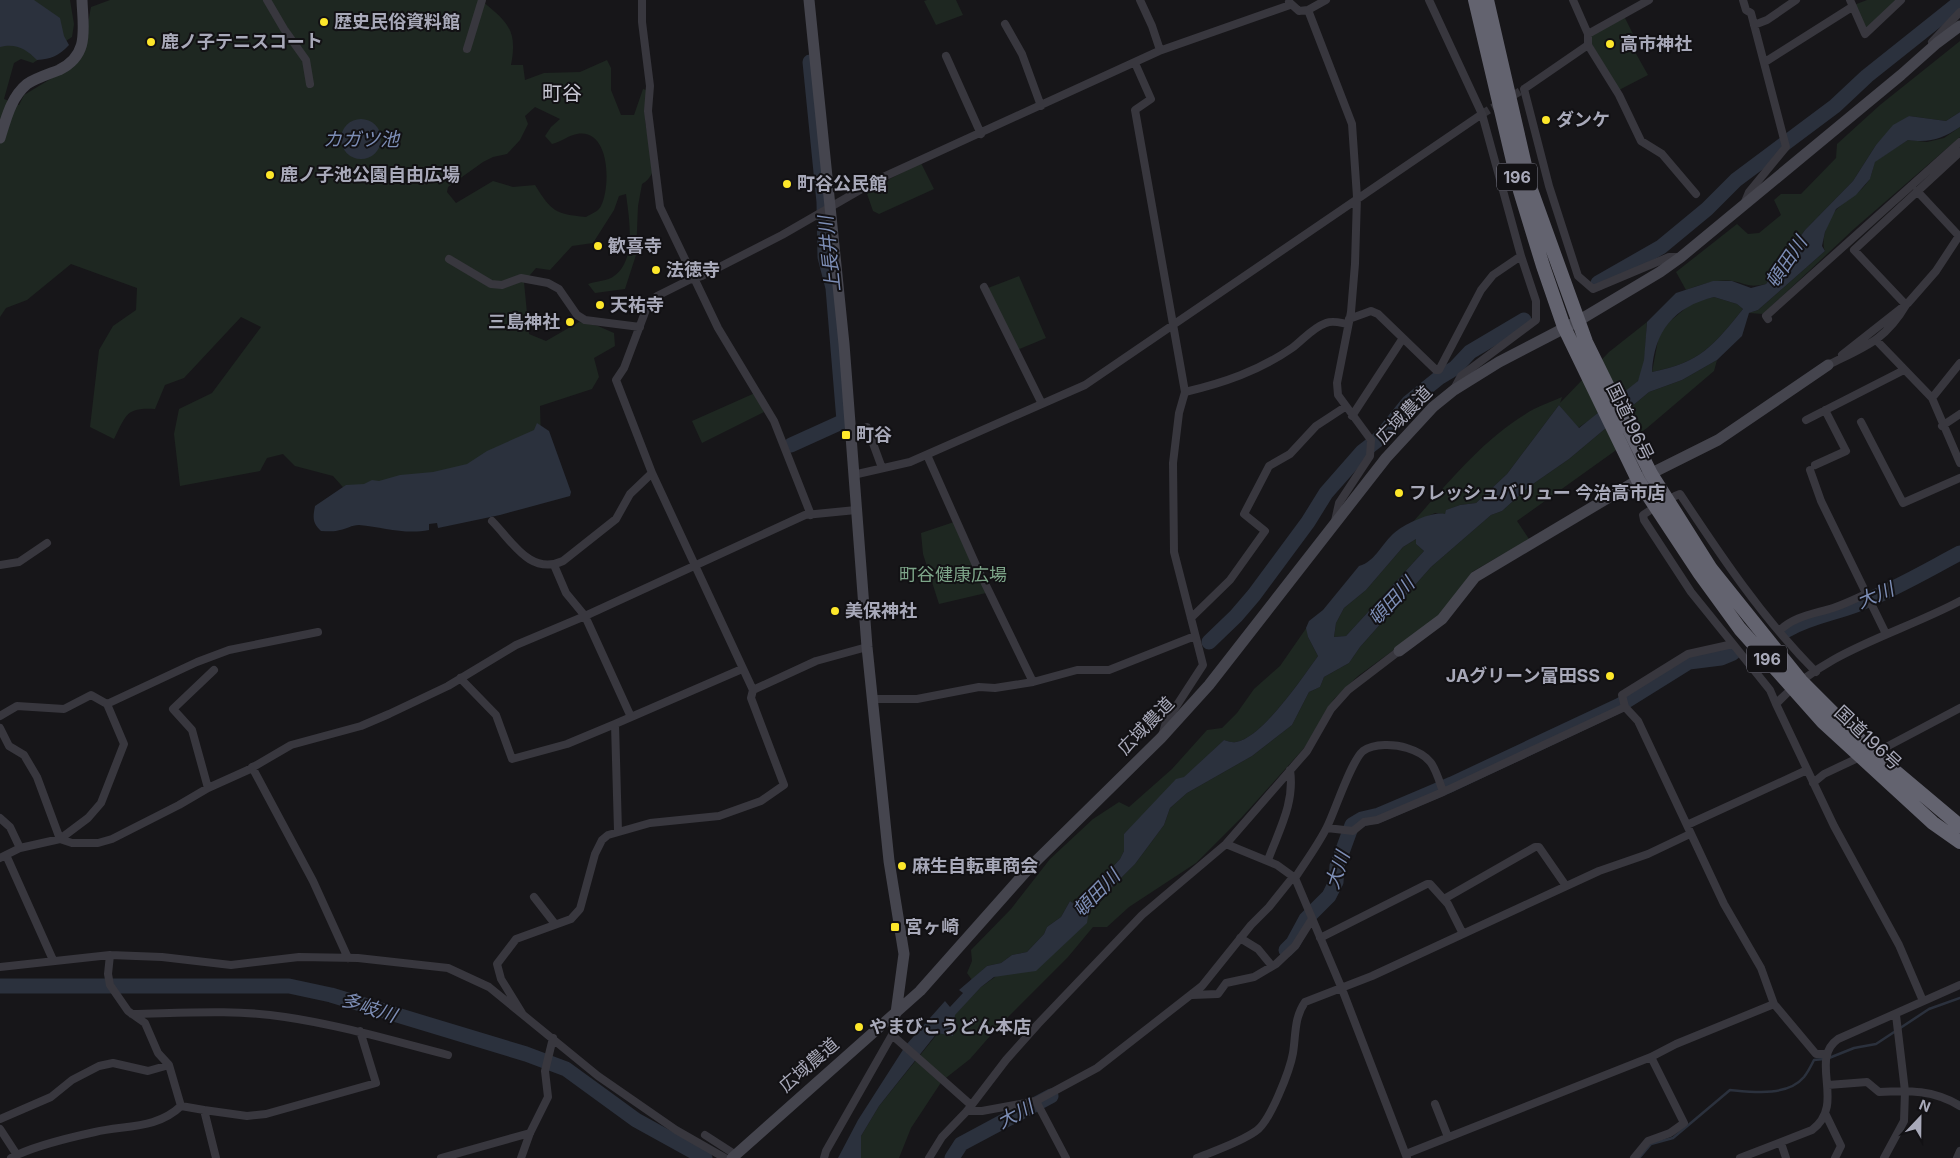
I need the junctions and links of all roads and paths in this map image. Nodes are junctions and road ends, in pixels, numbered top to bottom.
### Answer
1 (82, 0) edge
2 (267, 0) edge
3 (482, 0) edge
4 (642, 0) edge
5 (809, 0) edge
6 (1140, 0) edge
7 (1326, 0) edge
8 (1429, 0) edge
9 (1475, 0) edge
10 (1487, 0) edge
11 (1573, 0) edge
12 (1649, 0) edge
13 (1743, 0) edge
14 (1796, 0) edge
15 (1861, 0) edge
16 (1901, 0) edge
17 (1289, 2) edge
18 (1851, 4) edge
19 (1308, 10) junction
20 (1960, 12) edge
21 (1004, 24) dead end
22 (1754, 24) junction
23 (1960, 26) edge
24 (1588, 34) junction
25 (1588, 45) junction
26 (466, 49) dead end
27 (1160, 50) junction
28 (1926, 52) junction
29 (946, 56) dead end
30 (1766, 62) junction
31 (1134, 63) junction
32 (310, 84) dead end
33 (1041, 106) junction
34 (1482, 114) junction
35 (981, 134) junction
36 (0, 138) edge
37 (1960, 142) edge
38 (1960, 152) edge
39 (1917, 191) junction
40 (1696, 194) dead end
41 (1357, 197) junction
42 (1744, 205) junction
43 (830, 207) junction
44 (1960, 235) edge
45 (1521, 256) junction
46 (1680, 257) junction
47 (449, 259) dead end
48 (695, 278) junction
49 (984, 287) dead end
50 (1906, 305) junction
51 (1768, 319) dead end
52 (1578, 320) junction
53 (1349, 322) junction
54 (1174, 325) junction
55 (640, 327) junction
56 (1564, 327) junction
57 (1402, 338) junction
58 (1877, 341) junction
59 (1580, 346) junction
60 (1960, 363) edge
61 (1828, 365) junction
62 (1904, 370) junction
63 (1957, 374) edge
64 (1454, 390) junction
65 (1185, 392) junction
66 (1932, 398) junction
67 (1042, 404) junction
68 (1345, 407) junction
69 (1825, 410) junction
70 (1960, 414) edge
71 (1352, 416) junction
72 (1806, 420) dead end
73 (1861, 422) dead end
74 (1942, 426) junction
75 (867, 427) dead end
76 (927, 455) junction
77 (1960, 464) edge
78 (882, 468) junction
79 (652, 473) junction
80 (1651, 474) junction
81 (853, 475) junction
82 (1960, 478) edge
83 (1638, 480) junction
84 (1674, 496) dead end
85 (856, 510) junction
86 (1649, 511) dead end
87 (810, 514) junction
88 (492, 521) dead end
89 (1335, 521) junction
90 (47, 543) dead end
91 (0, 565) edge
92 (554, 565) junction
93 (696, 565) junction
94 (1866, 594) junction
95 (1960, 601) edge
96 (585, 616) junction
97 (1191, 618) junction
98 (1779, 631) junction
99 (318, 632) dead end
100 (1886, 634) junction
101 (1195, 636) junction
102 (1733, 644) junction
103 (867, 647) junction
104 (1399, 651) joint
105 (742, 669) junction
106 (214, 670) dead end
107 (1816, 672) junction
108 (460, 678) junction
109 (1033, 682) junction
110 (1796, 684) junction
111 (753, 690) junction
112 (872, 699) junction
113 (107, 704) junction
114 (1776, 704) junction
115 (1626, 707) junction
116 (1960, 708) edge
117 (0, 716) edge
118 (632, 717) junction
119 (615, 724) junction
120 (0, 728) edge
121 (1161, 738) junction
122 (1867, 755) junction
123 (252, 767) junction
124 (1290, 770) junction
125 (1807, 770) junction
126 (1813, 783) junction
127 (208, 788) junction
128 (1443, 792) junction
129 (0, 818) edge
130 (1687, 825) junction
131 (1960, 826) edge
132 (1327, 828) junction
133 (618, 831) junction
134 (1690, 834) junction
135 (60, 839) junction
136 (1960, 842) edge
137 (1226, 844) junction
138 (20, 848) junction
139 (3, 857) edge
140 (1268, 860) junction
141 (1294, 878) junction
142 (1566, 886) junction
143 (534, 897) dead end
144 (1444, 899) junction
145 (1312, 919) junction
146 (555, 924) junction
147 (1463, 934) junction
148 (1240, 938) junction
149 (1320, 938) junction
150 (110, 955) junction
151 (348, 958) junction
152 (53, 960) junction
153 (1272, 966) junction
154 (0, 967) edge
155 (1960, 985) edge
156 (1342, 989) junction
157 (1192, 996) junction
158 (1923, 1001) junction
159 (1774, 1004) junction
160 (522, 1013) junction
161 (896, 1013) junction
162 (132, 1014) junction
163 (1896, 1019) junction
164 (360, 1031) junction
165 (892, 1035) junction
166 (553, 1038) junction
167 (1826, 1054) junction
168 (448, 1056) dead end
169 (1651, 1057) junction
170 (169, 1065) junction
171 (1828, 1085) junction
172 (1905, 1090) junction
173 (1036, 1100) junction
174 (1435, 1104) dead end
175 (181, 1106) junction
176 (1960, 1106) edge
177 (969, 1108) junction
178 (204, 1110) junction
179 (1826, 1114) junction
180 (0, 1118) edge
181 (0, 1129) edge
182 (530, 1133) junction
183 (705, 1135) dead end
184 (1448, 1137) junction
185 (1780, 1144) junction
186 (1960, 1151) edge
187 (14, 1156) edge
188 (1406, 1156) edge
189 (731, 1157) edge
190 (1887, 1157) edge
191 (216, 1158) edge
192 (441, 1158) edge
193 (522, 1158) edge
194 (824, 1158) edge
195 (929, 1158) edge
196 (1066, 1158) edge
197 (1197, 1158) edge
198 (1634, 1158) edge
199 (1740, 1158) edge
200 (1786, 1158) edge
201 (1834, 1158) edge
202 (1957, 1158) edge

1 - 36 street
2 - 32 street
3 - 26 street
4 - 48 street
5 - 43 street
6 - 27 street
7 - 19 street
8 - 34 street
9 - 56 highway, 国道196号 / 196
10 - 52 highway, 国道196号 / 196
11 - 24 street
12 - 24 street
13 - 22 street
14 - 22 street
15 - 18 street
16 - 18 street
17 - 19 street
17 - 27 street
18 - 30 street
19 - 41 street
20 - 28 street
21 - 33 street
22 - 30 street
23 - 28 street, 広域農道
24 - 25 street
25 - 40 street
25 - 46 street
27 - 31 street
28 - 42 street, 広域農道
29 - 35 street
30 - 42 street
31 - 33 street
31 - 54 street
33 - 35 street
34 - 41 street
34 - 45 street
35 - 43 street
37 - 51 street
38 - 39 street
39 - 44 street
39 - 50 street
41 - 53 street
41 - 54 street
42 - 46 street, 広域農道
43 - 48 street
43 - 81 street
44 - 50 street
45 - 57 street
45 - 64 street
46 - 52 street, 広域農道
47 - 55 street
48 - 55 street
48 - 87 street
49 - 67 street
50 - 58 street
50 - 61 street
52 - 56 street, 広域農道
52 - 59 highway, 国道196号 / 196
53 - 57 street
53 - 65 street
53 - 68 street
54 - 65 street
54 - 67 street
55 - 79 street
56 - 59 highway, 国道196号 / 196
56 - 64 street, 広域農道
57 - 71 street
58 - 61 street
58 - 62 street
59 - 80 highway, 国道196号 / 196
59 - 83 highway, 国道196号 / 196
60 - 63 street
61 - 80 street
62 - 66 street
62 - 69 street
63 - 66 street
64 - 89 street, 広域農道
65 - 97 street
66 - 74 street
67 - 76 street
68 - 71 street
68 - 97 street
69 - 72 street
69 - 94 street
70 - 74 street
71 - 89 street
73 - 82 street
74 - 77 street
75 - 78 street
76 - 78 street
76 - 109 street
78 - 81 street
79 - 92 street
79 - 93 street
80 - 83 street
80 - 110 highway, 国道196号 / 196
81 - 85 street
83 - 104 street
83 - 110 highway, 国道196号 / 196
84 - 98 street
85 - 87 street
85 - 103 street
86 - 102 street
87 - 93 street
88 - 92 street
89 - 121 street, 広域農道
90 - 91 street
92 - 96 street
93 - 96 street
93 - 105 street
94 - 98 street
94 - 100 street
95 - 100 street
96 - 108 street
96 - 118 street
97 - 101 street
98 - 107 street
99 - 113 street
100 - 107 street
101 - 109 street
101 - 121 street
102 - 114 street
102 - 115 street
103 - 111 street
103 - 112 street
104 - 124 street
105 - 111 street
105 - 118 street
106 - 127 street
107 - 110 street
108 - 119 street
108 - 123 street
109 - 112 street
110 - 114 street
110 - 122 highway, 国道196号 / 196
111 - 133 street
112 - 161 street
113 - 117 street
113 - 135 street
114 - 125 street
115 - 128 street
115 - 130 street
116 - 122 street
118 - 119 street
119 - 133 street
120 - 135 street
121 - 161 street, 広域農道
122 - 126 street
122 - 131 highway, 国道196号 / 196
122 - 136 highway, 国道196号 / 196
123 - 127 street
123 - 151 street
124 - 137 street
124 - 140 street
125 - 126 street
125 - 130 street
126 - 158 street
127 - 135 street
128 - 132 street
128 - 132 street
129 - 138 street
130 - 134 street
132 - 141 street
133 - 146 street
134 - 142 street
134 - 159 street
135 - 138 street
137 - 140 street
137 - 177 street
138 - 139 street
139 - 152 street
140 - 141 street
141 - 145 street
141 - 148 street
142 - 144 street
142 - 147 street
143 - 146 street
144 - 147 street
144 - 149 street
145 - 149 street
145 - 153 street
146 - 160 street
147 - 156 street
148 - 153 street
148 - 157 street
149 - 156 street
150 - 151 street
150 - 152 street
150 - 162 street
151 - 160 street
152 - 154 street
153 - 157 street
155 - 158 street
156 - 188 street
156 - 197 street
157 - 173 street
158 - 163 street
159 - 167 street
159 - 169 street
160 - 166 street
161 - 165 street
161 - 189 street, 広域農道
162 - 164 street
162 - 170 street
163 - 167 street
163 - 172 street
164 - 168 street
164 - 178 street
165 - 177 street
165 - 194 street
166 - 182 street
166 - 189 street
167 - 171 street
169 - 184 street
169 - 198 street
170 - 175 street
170 - 180 street
171 - 172 street
171 - 179 street
172 - 176 street
172 - 190 street
173 - 177 street
173 - 196 street
174 - 184 street
175 - 178 street
175 - 187 street
177 - 195 street
178 - 191 street
179 - 185 street
179 - 201 street
181 - 187 street
182 - 192 street
182 - 193 street
183 - 189 street
184 - 188 street
185 - 199 street
185 - 200 street
186 - 202 street

